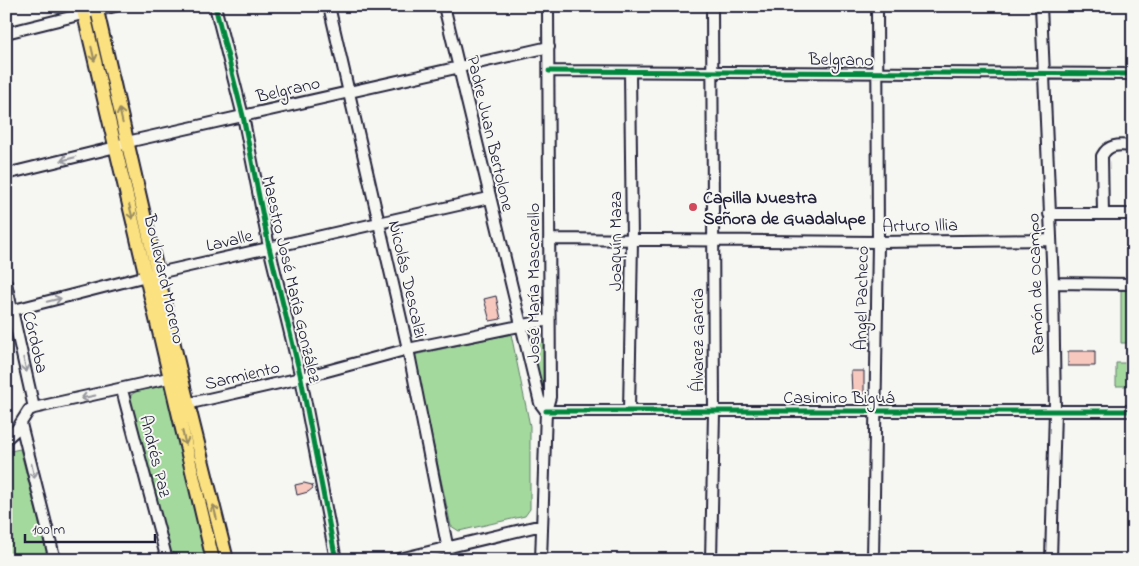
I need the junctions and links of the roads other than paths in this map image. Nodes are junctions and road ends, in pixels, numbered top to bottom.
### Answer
1 (115, 6) edge
2 (215, 6) edge
3 (328, 6) edge
4 (444, 6) edge
5 (548, 6) edge
6 (712, 6) edge
7 (877, 6) edge
8 (1041, 6) edge
9 (97, 8) edge
10 (83, 11) edge
11 (6, 33) edge
12 (548, 46) junction
13 (458, 66) junction
14 (549, 71) junction
15 (630, 72) junction
16 (712, 72) junction
17 (877, 74) junction
18 (1133, 74) edge
19 (1042, 75) junction
20 (348, 92) junction
21 (243, 116) junction
22 (121, 144) junction
23 (1133, 146) edge
24 (6, 174) edge
25 (489, 198) junction
26 (1049, 214) junction
27 (1103, 214) junction
28 (1133, 214) edge
29 (379, 224) junction
30 (549, 239) junction
31 (712, 240) junction
32 (1051, 240) junction
33 (632, 241) junction
34 (878, 242) junction
35 (269, 247) junction
36 (158, 273) junction
37 (145, 277) junction
38 (6, 283) edge
39 (1053, 283) junction
40 (1133, 284) edge
41 (9, 311) edge
42 (548, 320) junction
43 (520, 324) junction
44 (408, 349) junction
45 (176, 376) junction
46 (301, 378) junction
47 (122, 390) junction
48 (182, 405) junction
49 (34, 408) junction
50 (875, 410) junction
51 (1055, 410) junction
52 (1133, 410) edge
53 (546, 411) junction
54 (629, 411) junction
55 (714, 412) junction
56 (21, 424) junction
57 (6, 438) edge
58 (542, 525) junction
59 (447, 548) junction
60 (55, 560) edge
61 (167, 560) edge
62 (213, 560) edge
63 (226, 560) edge
64 (336, 560) edge
65 (396, 560) edge
66 (450, 560) edge
67 (541, 560) edge
68 (711, 560) edge
69 (873, 560) edge
70 (1051, 560) edge

1 - 9 street
2 - 21 street, Maestro José María González
3 - 20 street, Nicolás Descalzi
4 - 13 street, Padre Juan Bertolone
5 - 12 street, José María Mascarello
6 - 16 street, Álvarez García
7 - 17 street, Ángel Pacheco
8 - 19 street, Ramón de Ocampo
9 - 10 street
22 -> 9 main road, Boulevard Moreno
10 - 11 street
10 -> 22 main road, Boulevard Moreno
12 - 13 street, Belgrano
12 - 14 street, José María Mascarello
13 - 20 street, Belgrano
13 - 25 street, Padre Juan Bertolone
14 - 15 street, Belgrano
14 - 30 street, José María Mascarello
15 - 16 street, Belgrano
15 - 33 street, Joaquín Maza
16 - 17 street, Belgrano
16 - 31 street, Álvarez García
17 - 19 street, Belgrano
17 - 34 street, Ángel Pacheco
18 - 19 street, Belgrano
19 - 26 street, Ramón de Ocampo
20 - 21 street, Belgrano
20 - 29 street, Nicolás Descalzi
21 - 22 street, Belgrano
21 - 35 street, Maestro José María González
22 -> 24 street, Belgrano
22 - 36 main road, Boulevard Moreno
22 -> 37 main road, Boulevard Moreno
23 - 27 street
25 - 29 street, Lavalle
25 - 43 street, Padre Juan Bertolone
26 - 27 street
26 - 32 street, Ramón de Ocampo
27 - 28 street
29 - 35 street, Lavalle
29 - 44 street, Nicolás Descalzi
30 - 33 street, Arturo Illia
30 - 42 street, José María Mascarello
31 - 33 street, Arturo Illia
31 - 34 street, Arturo Illia
31 - 55 street, Álvarez García
32 - 34 street, Arturo Illia
32 - 39 street, Ramón de Ocampo
33 - 54 street, Joaquín Maza
34 - 50 street, Ángel Pacheco
35 - 36 street, Lavalle
35 - 46 street, Maestro José María González
36 - 37 street, Lavalle
36 - 45 main road, Boulevard Moreno
41 -> 37 street, Lavalle
37 - 45 main road, Boulevard Moreno
38 - 41 street, Córdoba
39 - 40 street
39 - 51 street, Ramón de Ocampo
41 -> 49 street, Córdoba
42 - 43 street, Sarmiento
42 - 53 street, José María Mascarello
43 - 44 street, Sarmiento
43 - 53 street, Padre Juan Bertolone
44 - 46 street, Sarmiento
44 - 59 street, Nicolás Descalzi
45 - 47 street
45 - 48 main road, Boulevard Moreno
46 - 48 street, Sarmiento
46 - 64 street, Maestro José María González
47 -> 49 street
47 - 61 street, Andrés Paz
48 -> 62 main road, Boulevard Moreno
63 -> 48 main road, Boulevard Moreno
49 - 56 street
50 - 51 street, Casimiro Biguá
50 - 55 street, Casimiro Biguá
50 - 69 street, Ángel Pacheco
51 - 52 street, Casimiro Biguá
51 - 70 street, Ramón de Ocampo
53 - 54 street, Casimiro Biguá
53 - 58 street, José María Mascarello
54 - 55 street, Casimiro Biguá
55 - 68 street, Álvarez García
56 - 57 street
56 -> 60 street
58 - 59 street
58 - 67 street, José María Mascarello
59 - 65 street
59 - 66 street, Nicolás Descalzi

